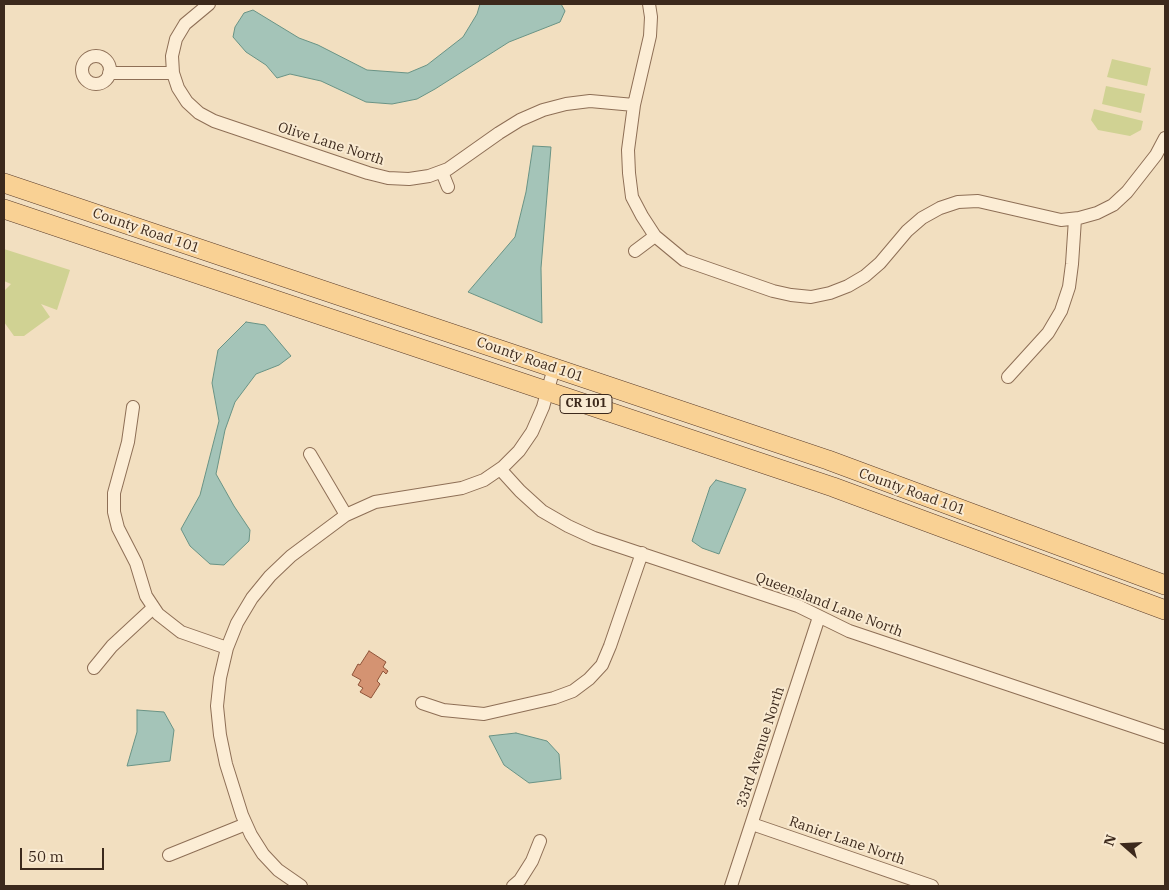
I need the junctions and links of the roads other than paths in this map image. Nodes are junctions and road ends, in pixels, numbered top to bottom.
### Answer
1 (209, 4) edge
2 (649, 4) edge
3 (109, 73) dead end
4 (173, 73) junction
5 (634, 104) junction
6 (1165, 138) edge
7 (442, 172) junction
8 (4, 183) edge
9 (448, 187) dead end
10 (4, 208) edge
11 (1075, 219) junction
12 (655, 236) junction
13 (635, 251) dead end
14 (554, 368) junction
15 (1008, 377) dead end
16 (547, 391) junction
17 (133, 407) dead end
18 (310, 454) dead end
19 (500, 469) junction
20 (346, 516) junction
21 (642, 553) junction
22 (1165, 585) edge
23 (153, 608) junction
24 (1165, 610) edge
25 (819, 617) junction
26 (227, 648) junction
27 (94, 668) dead end
28 (422, 703) dead end
29 (1165, 738) edge
30 (246, 824) junction
31 (752, 824) junction
32 (540, 840) dead end
33 (169, 855) dead end
34 (301, 886) edge
35 (513, 886) edge
36 (731, 886) edge
37 (932, 886) edge

1 - 4 street
2 - 5 street
3 - 4 street
4 - 7 street, Olive Lane North
5 - 7 street, Olive Lane North
5 - 12 street
6 - 11 street
7 - 9 street
8 - 14 main road, County Road 101 / CR 101
10 - 16 main road, County Road 101 / CR 101
11 - 12 street
11 - 15 street
12 - 13 street
14 - 16 street
14 - 22 main road, County Road 101 / CR 101
16 - 19 street
16 - 24 main road, County Road 101 / CR 101
17 - 23 street
18 - 20 street
19 - 20 street
19 - 21 street, Queensland Lane North
20 - 26 street
21 - 25 street, Queensland Lane North
21 - 28 street
23 - 26 street
23 - 27 street
25 - 29 street, Queensland Lane North
25 - 31 street, 33rd Avenue North
26 - 30 street
30 - 33 street
30 - 34 street
31 - 36 street, 33rd Avenue North
31 - 37 street, Ranier Lane North
32 - 35 street

